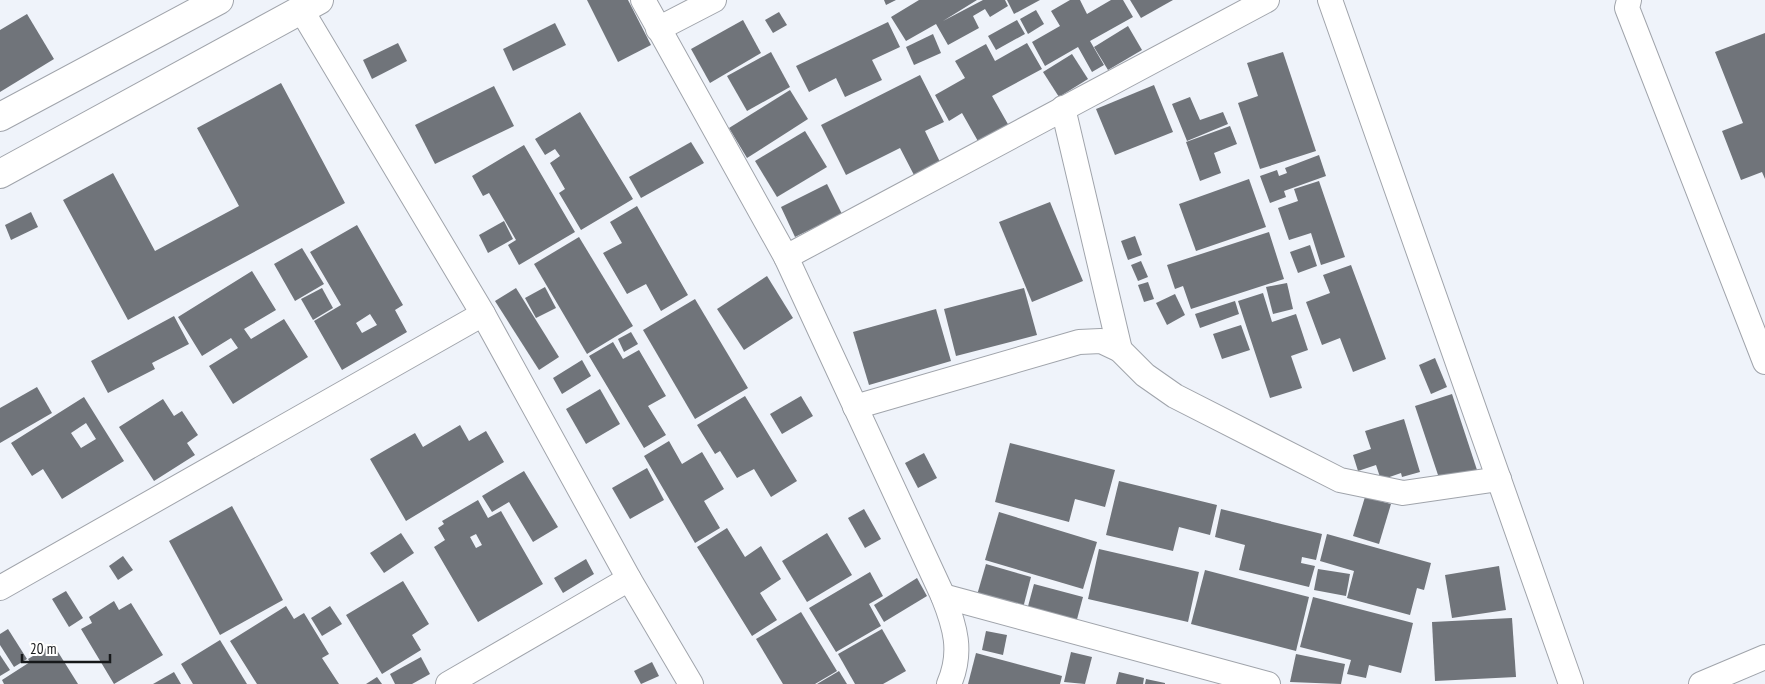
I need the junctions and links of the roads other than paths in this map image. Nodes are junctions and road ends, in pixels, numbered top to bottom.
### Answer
1 (643, 0) edge
2 (714, 0) edge
3 (1267, 0) edge
4 (1330, 0) edge
5 (1629, 0) edge
6 (216, 1) edge
7 (311, 5) edge
8 (658, 29) junction
9 (1064, 108) junction
10 (0, 117) edge
11 (0, 174) edge
12 (786, 257) junction
13 (483, 314) junction
14 (1120, 350) junction
15 (1765, 362) edge
16 (855, 407) junction
17 (1499, 479) junction
18 (629, 579) junction
19 (0, 588) edge
20 (943, 596) junction
21 (1765, 657) edge
22 (448, 684) edge
23 (691, 684) edge
24 (949, 684) edge
25 (1268, 684) edge
26 (1571, 684) edge
27 (1701, 684) edge

1 - 8 street
2 - 8 street
3 - 9 street
4 - 17 street
5 - 15 street
6 - 10 street
7 - 11 street
7 - 13 street
8 - 12 street
9 - 12 street
9 - 14 street
12 - 16 street
13 - 18 street
13 - 19 street
14 - 16 street
14 - 17 street
16 - 20 street
17 - 26 street
18 - 22 street
18 - 23 street
20 - 24 street
20 - 25 street
21 - 27 street

